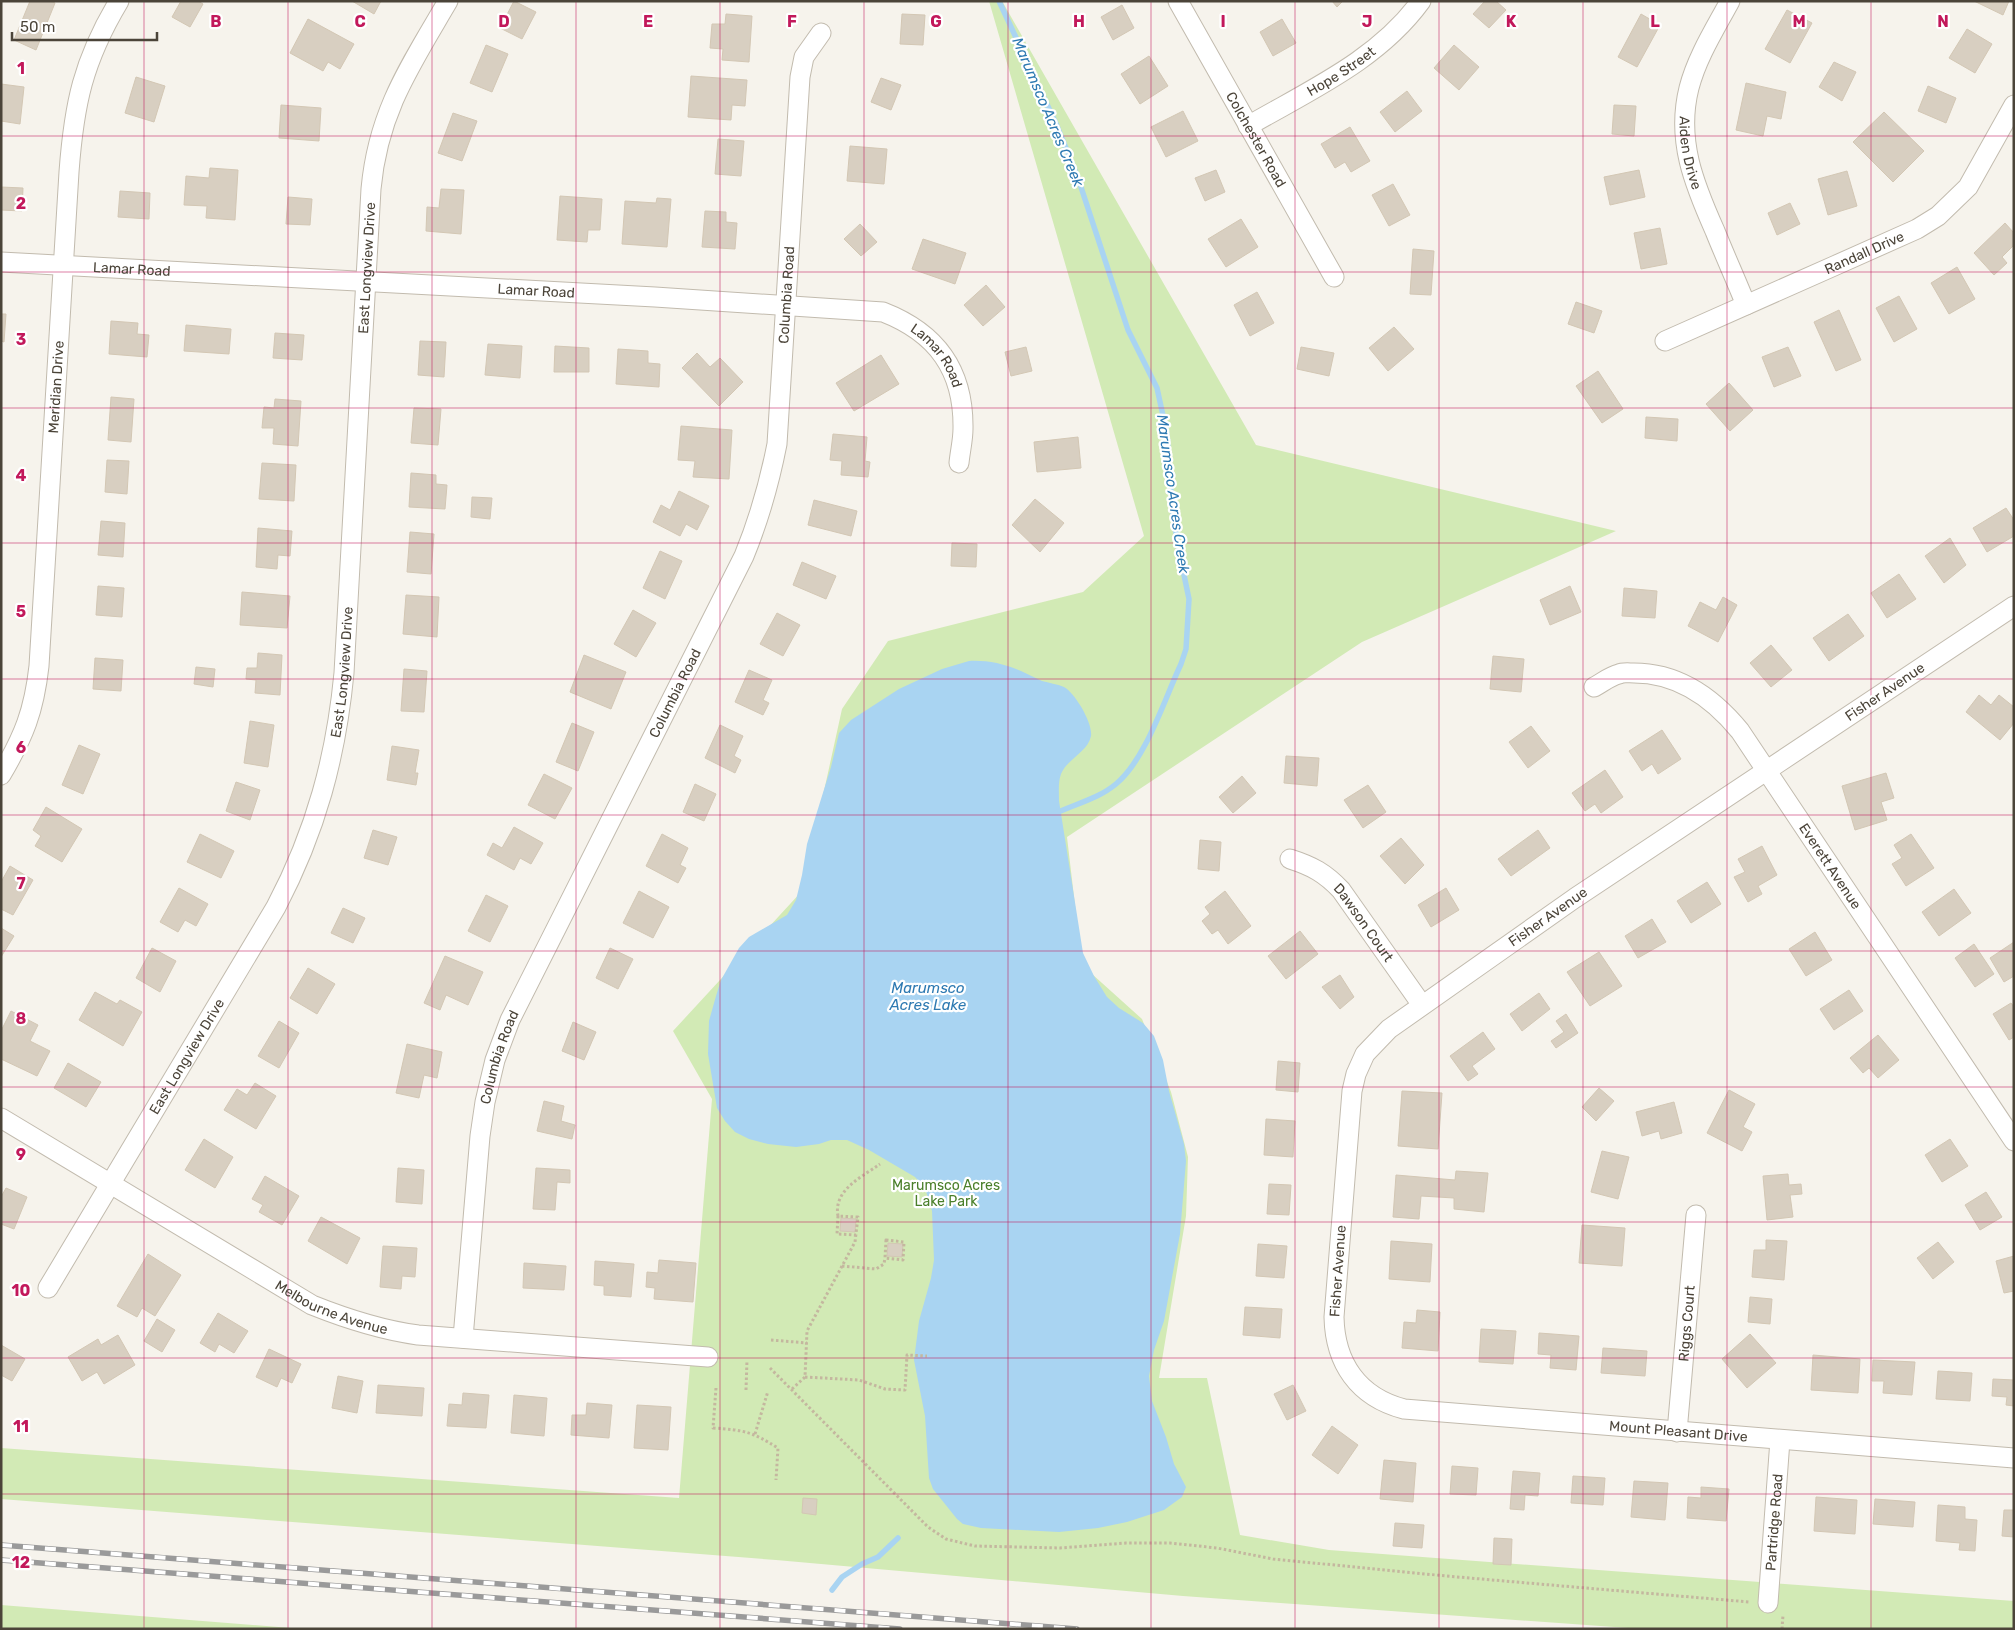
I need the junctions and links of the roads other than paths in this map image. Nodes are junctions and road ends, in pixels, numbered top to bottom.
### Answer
1 (119, 1) edge
2 (448, 1) edge
3 (1178, 1) edge
4 (1420, 1) edge
5 (1730, 1) edge
6 (821, 33) dead end
7 (2014, 105) edge
8 (1248, 126) junction
9 (1, 262) edge
10 (64, 265) junction
11 (1334, 278) dead end
12 (366, 282) junction
13 (1746, 305) junction
14 (787, 306) junction
15 (1665, 340) dead end
16 (959, 463) dead end
17 (2014, 606) edge
18 (1594, 687) dead end
19 (1766, 770) junction
20 (1, 775) edge
21 (1290, 859) dead end
22 (1422, 1005) junction
23 (1, 1118) edge
24 (2014, 1142) edge
25 (110, 1184) junction
26 (1696, 1215) dead end
27 (48, 1288) dead end
28 (463, 1338) junction
29 (708, 1357) dead end
30 (1352, 1377) joint
31 (1678, 1432) junction
32 (1780, 1440) junction
33 (2014, 1458) edge
34 (1768, 1603) road end

1 - 10 street, Meridian Drive
2 - 12 street, East Longview Drive
3 - 8 street, Colchester Road
4 - 8 street, Hope Street
5 - 13 street, Aiden Drive
6 - 14 street, Columbia Road
7 - 13 street, Randall Drive
8 - 11 street, Colchester Road
9 - 10 street, Lamar Road
10 - 12 street, Lamar Road
10 - 20 street, Meridian Drive
12 - 14 street, Lamar Road
12 - 25 street, East Longview Drive
13 - 15 street, Randall Drive
14 - 16 street, Lamar Road
14 - 28 street, Columbia Road
17 - 19 street, Fisher Avenue
18 - 19 street, Everett Avenue
19 - 22 street, Fisher Avenue
19 - 24 street, Everett Avenue
21 - 22 street, Dawson Court
22 - 30 street, Fisher Avenue
23 - 25 street, Melbourne Avenue
25 - 27 street, East Longview Drive
25 - 28 street, Melbourne Avenue
26 - 31 street, Riggs Court
28 - 29 street, Melbourne Avenue
30 - 31 street, Mount Pleasant Drive
31 - 32 street, Mount Pleasant Drive
32 - 33 street, Mount Pleasant Drive
32 - 34 street, Partridge Road

